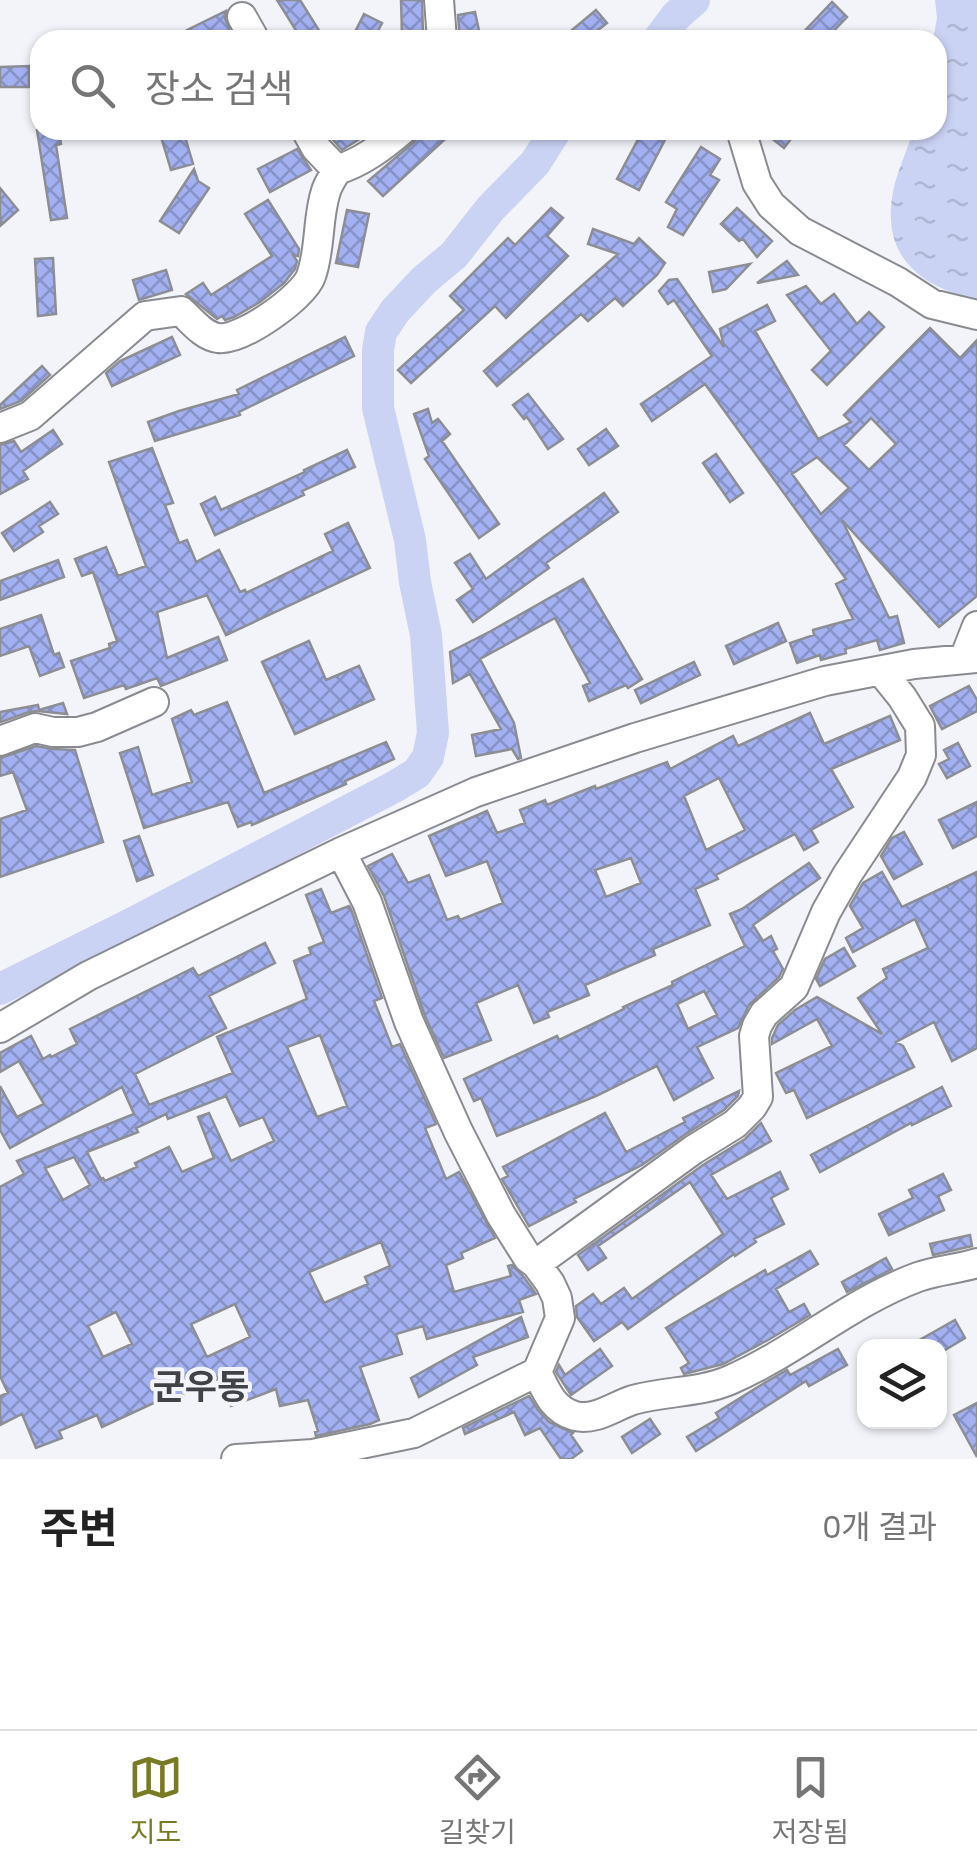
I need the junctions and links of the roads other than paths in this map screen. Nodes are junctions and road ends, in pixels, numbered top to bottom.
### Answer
1 (439, 0) edge
2 (441, 30) edge
3 (312, 140) edge
4 (389, 140) edge
5 (744, 140) edge
6 (337, 170) junction
7 (977, 315) edge
8 (0, 428) edge
9 (977, 626) edge
10 (971, 658) edge
11 (881, 671) junction
12 (154, 702) dead end
13 (0, 741) edge
14 (341, 852) junction
15 (0, 1028) edge
16 (977, 1263) edge
17 (536, 1264) junction
18 (538, 1372) junction
19 (422, 1429) junction
20 (236, 1459) edge
21 (420, 1459) edge

1 - 2 street
3 - 6 street
4 - 6 street
5 - 7 street
6 - 8 street
9 - 10 street
10 - 11 street
11 - 14 street
11 - 17 street
12 - 13 street
14 - 15 street
14 - 17 street
16 - 18 street
17 - 18 street
18 - 19 street
19 - 20 street
19 - 21 street

